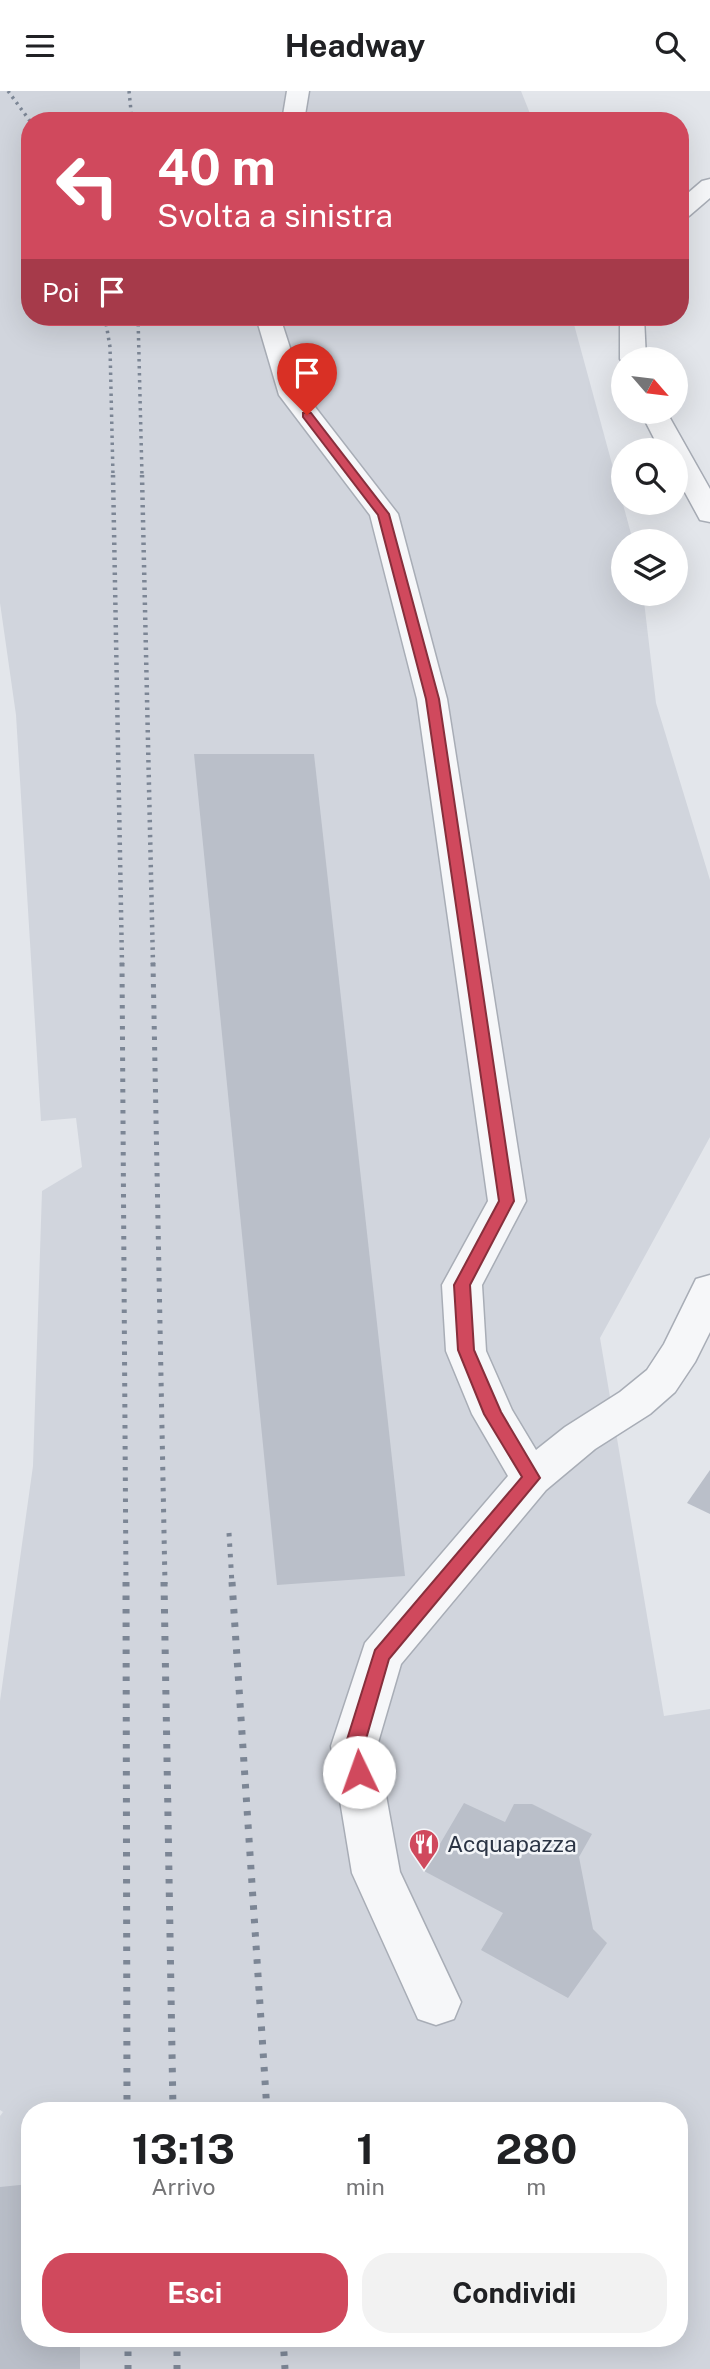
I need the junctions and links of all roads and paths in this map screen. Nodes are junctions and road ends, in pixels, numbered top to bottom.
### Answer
1 (298, 91) edge
2 (294, 112) edge
3 (710, 186) edge
4 (689, 204) edge
5 (271, 326) edge
6 (632, 326) edge
7 (633, 347) edge
8 (688, 475) edge
9 (710, 515) edge
10 (710, 1289) edge
11 (531, 1478) junction
12 (436, 2002) dead end

1 - 2 street
3 - 4 street
5 - 11 street
6 - 7 street
8 - 9 street
10 - 11 street
11 - 12 street

